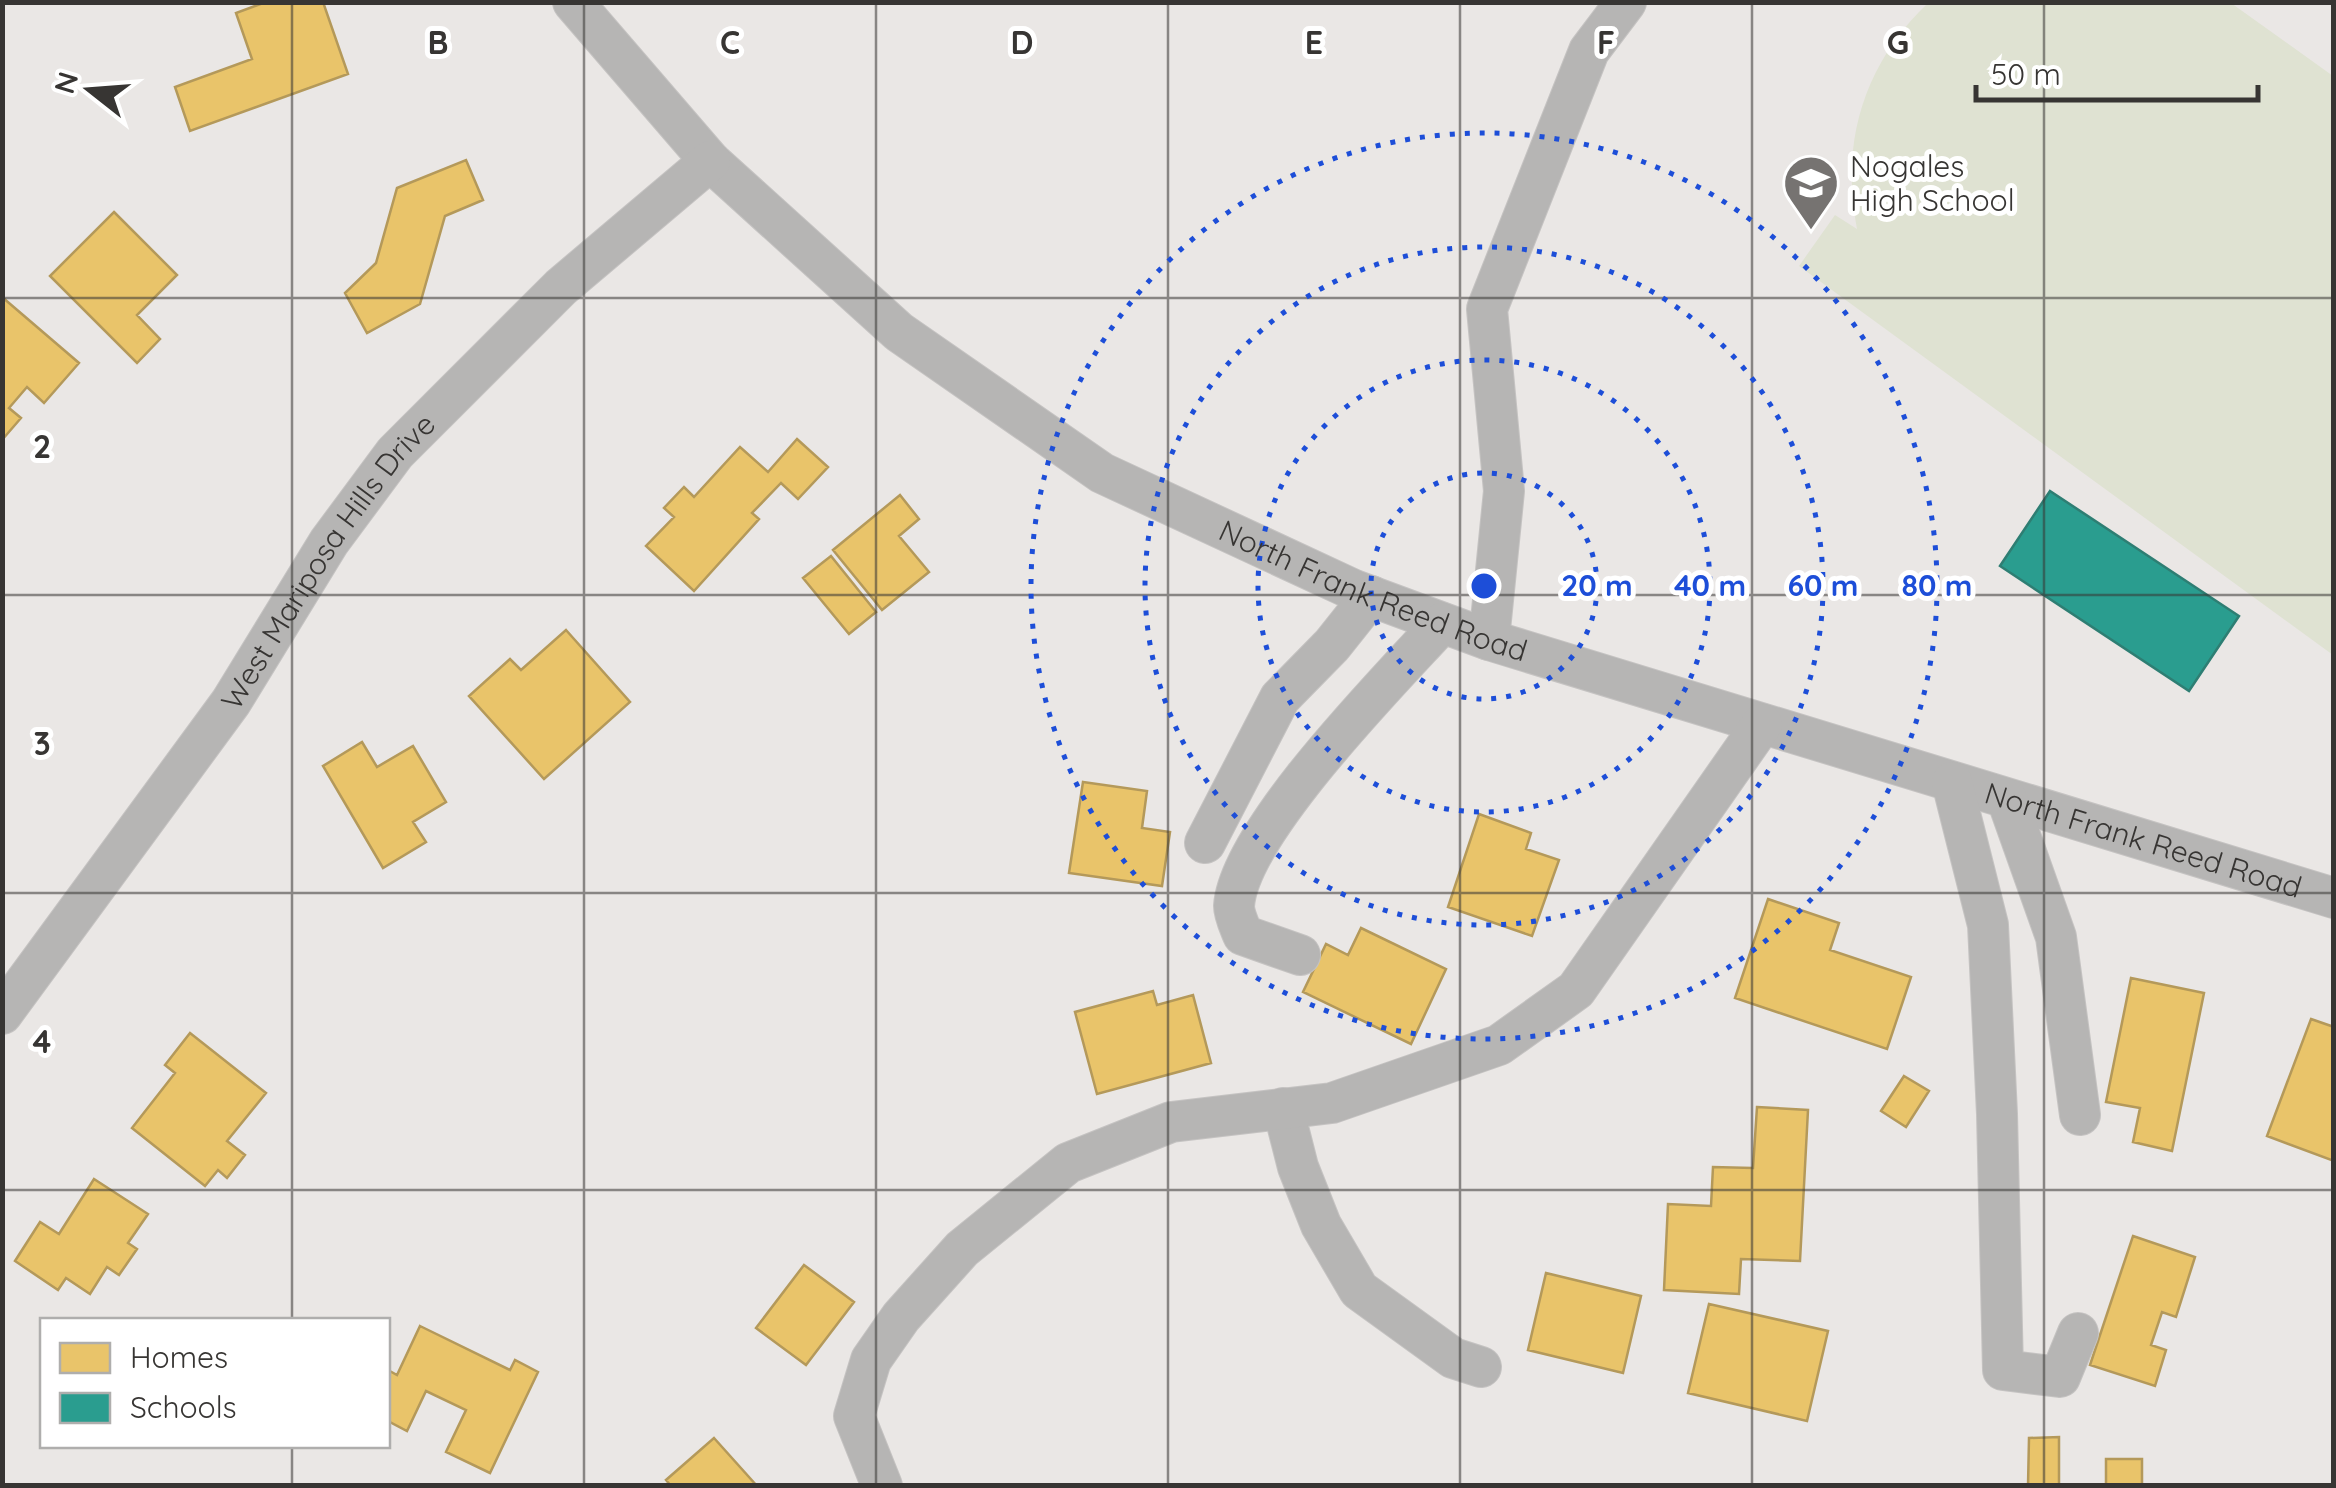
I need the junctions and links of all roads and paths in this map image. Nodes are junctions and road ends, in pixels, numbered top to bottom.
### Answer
1 (573, 2) edge
2 (1626, 2) edge
3 (710, 160) junction
4 (1371, 596) junction
5 (1442, 623) junction
6 (1489, 640) junction
7 (1762, 724) junction
8 (1952, 782) junction
9 (2008, 799) junction
10 (1205, 842) dead end
11 (2334, 898) edge
12 (1300, 956) dead end
13 (2, 1014) edge
14 (1283, 1108) junction
15 (2080, 1114) dead end
16 (2078, 1333) dead end
17 (1481, 1367) dead end
18 (882, 1486) edge

1 - 3 street, North Frank Reed Road
2 - 6 street
3 - 4 street, North Frank Reed Road
3 - 13 street, West Mariposa Hills Drive
4 - 5 street, North Frank Reed Road
4 - 10 street
5 - 6 street, North Frank Reed Road
5 - 12 street
6 - 7 street, North Frank Reed Road
7 - 8 street, North Frank Reed Road
7 - 14 street
8 - 9 street, North Frank Reed Road
8 - 16 street
9 - 11 street, North Frank Reed Road
9 - 15 street
14 - 17 street
14 - 18 street

